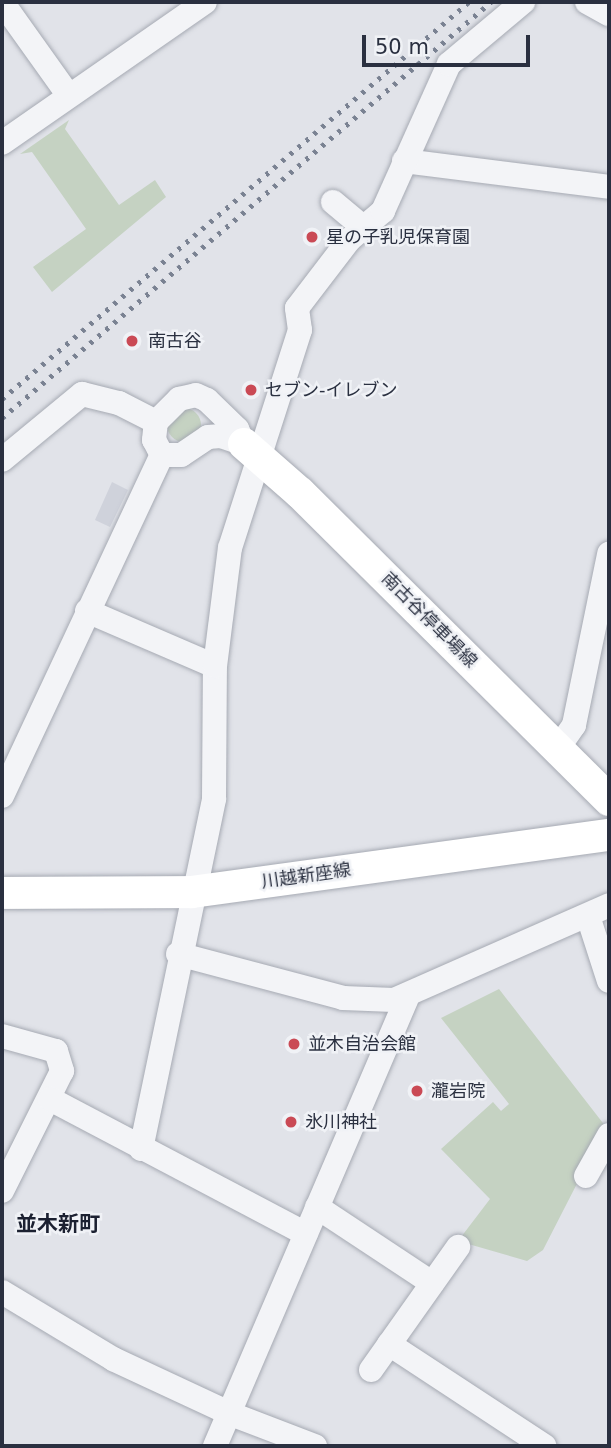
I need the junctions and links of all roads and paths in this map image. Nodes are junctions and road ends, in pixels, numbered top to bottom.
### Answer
1 (2, 2) edge
2 (205, 2) edge
3 (523, 2) edge
4 (587, 2) edge
5 (609, 14) edge
6 (69, 96) junction
7 (2, 144) edge
8 (404, 161) junction
9 (609, 187) edge
10 (333, 202) dead end
11 (364, 228) junction
12 (196, 395) junction
13 (156, 422) junction
14 (208, 437) junction
15 (251, 450) junction
16 (162, 454) junction
17 (2, 460) edge
18 (609, 554) edge
19 (87, 611) junction
20 (215, 666) junction
21 (558, 748) junction
22 (2, 796) edge
23 (609, 800) edge
24 (609, 835) edge
25 (192, 892) junction
26 (2, 893) edge
27 (599, 910) edge
28 (178, 954) junction
29 (609, 981) edge
30 (408, 996) junction
31 (2, 1036) edge
32 (50, 1099) junction
33 (609, 1135) edge
34 (141, 1149) junction
35 (586, 1176) dead end
36 (2, 1191) edge
37 (317, 1207) junction
38 (306, 1234) junction
39 (458, 1247) dead end
40 (432, 1283) junction
41 (2, 1292) edge
42 (389, 1344) junction
43 (371, 1370) dead end
44 (231, 1414) junction
45 (215, 1446) edge
46 (315, 1446) edge
47 (544, 1446) edge

1 - 6 street
2 - 6 street
3 - 8 street
4 - 5 street
6 - 7 street
8 - 9 street
8 - 11 street
10 - 11 street
11 - 15 street
12 - 13 street
12 - 14 street
12 - 15 street
13 - 16 street
13 - 17 street
14 - 15 street
14 - 16 street
15 - 20 street
15 - 21 main road, 南古谷停車場線
16 - 19 street
18 - 21 street
19 - 20 street
19 - 22 street
20 - 25 street
21 - 23 main road, 南古谷停車場線
24 - 25 main road, 川越新座線
25 - 26 main road, 川越新座線
25 - 28 street
27 - 29 street
27 - 30 street
28 - 30 street
28 - 34 street
30 - 37 street
31 - 32 street
32 - 34 street
32 - 36 street
33 - 35 street
34 - 38 street
37 - 38 street
37 - 40 street
38 - 44 street
39 - 40 street
40 - 42 street
41 - 44 street
42 - 43 street
42 - 47 street
44 - 45 street
44 - 46 street

